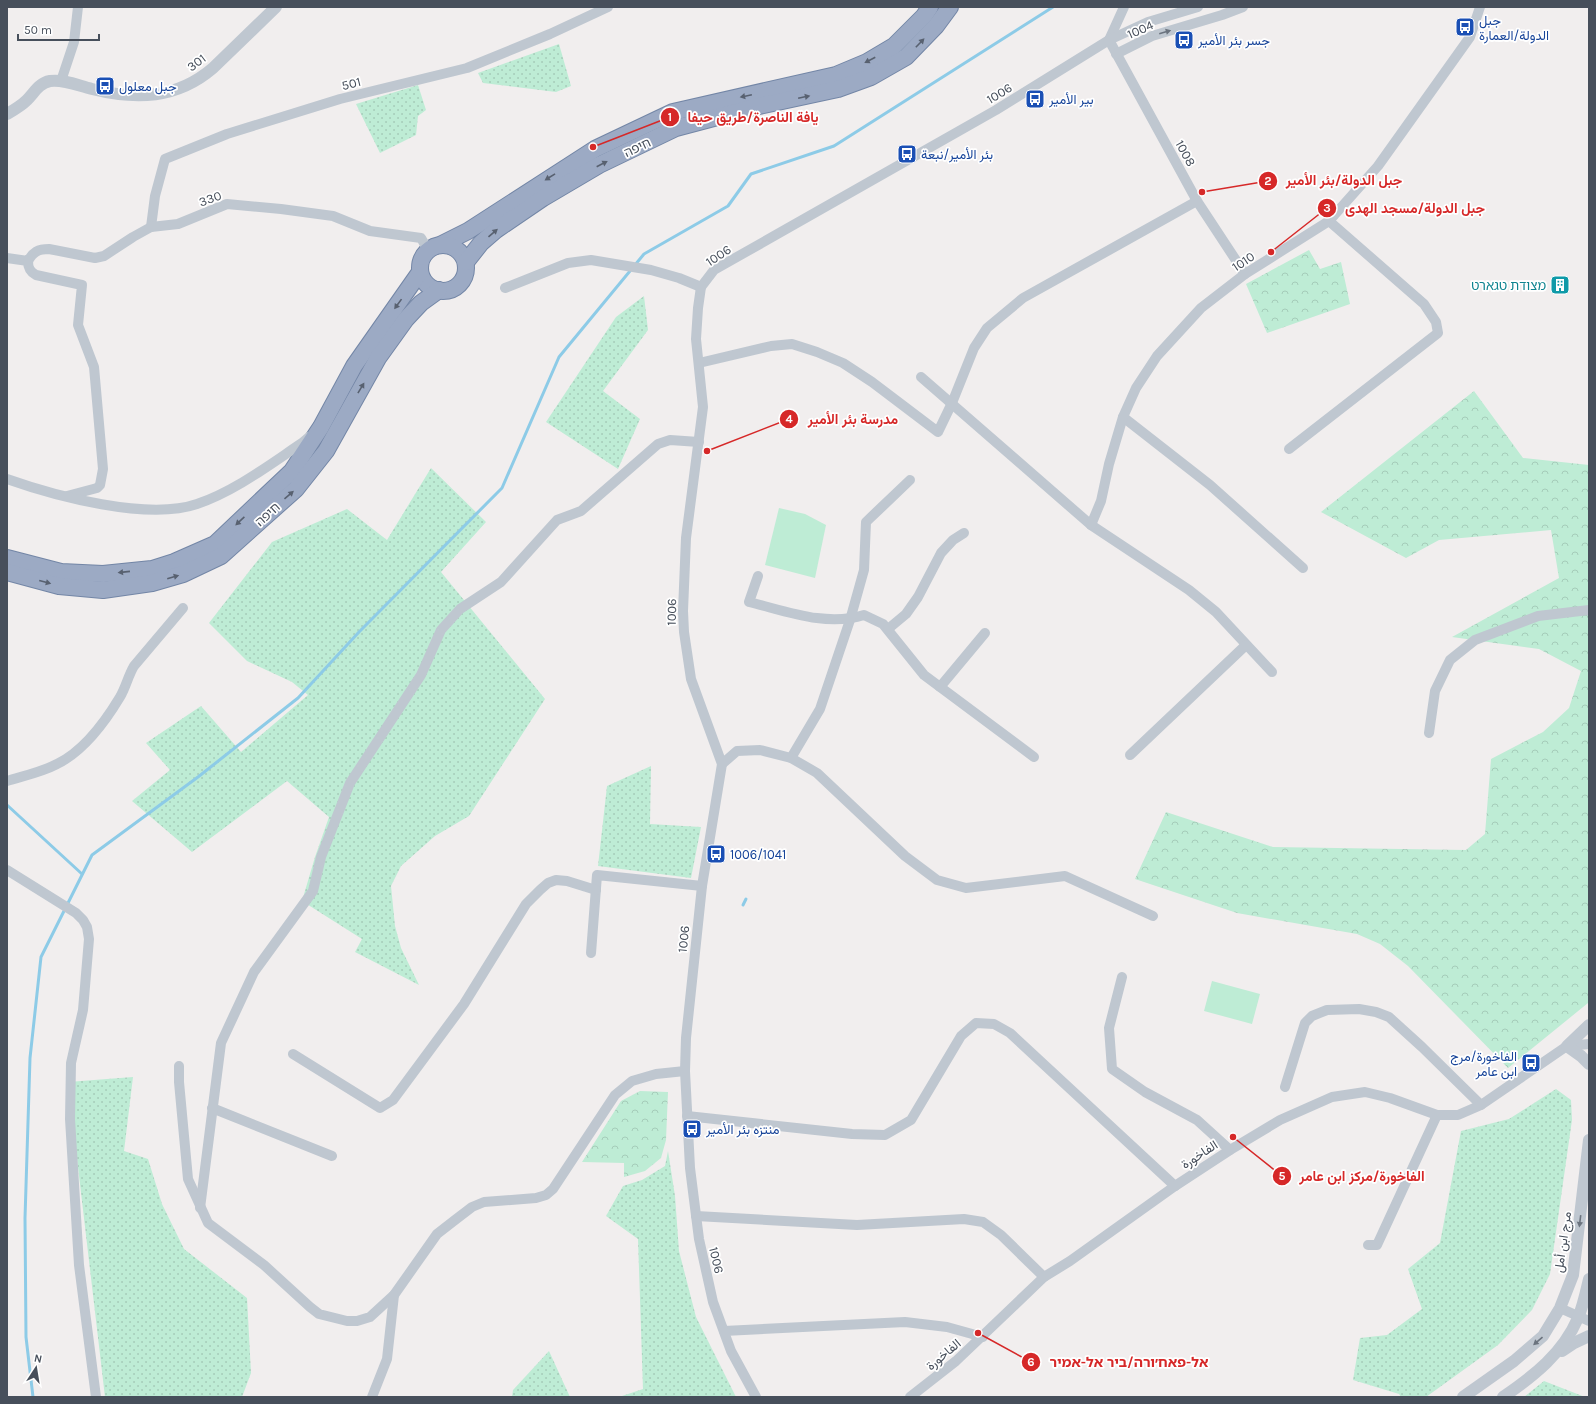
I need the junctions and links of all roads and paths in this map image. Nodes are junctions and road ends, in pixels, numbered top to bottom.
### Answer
1 (78, 7) edge
2 (276, 7) edge
3 (608, 7) edge
4 (930, 7) edge
5 (950, 7) edge
6 (1124, 7) edge
7 (1198, 7) edge
8 (1243, 7) edge
9 (1480, 7) edge
10 (1109, 40) junction
11 (1116, 54) junction
12 (61, 81) junction
13 (7, 114) edge
14 (1197, 201) junction
15 (1329, 221) junction
16 (151, 227) junction
17 (435, 247) junction
18 (7, 258) edge
19 (28, 261) junction
20 (466, 262) junction
21 (420, 272) junction
22 (1245, 274) junction
23 (701, 287) junction
24 (505, 288) dead end
25 (438, 290) junction
26 (699, 364) junction
27 (921, 377) dead end
28 (952, 403) junction
29 (1123, 417) junction
30 (321, 427) junction
31 (699, 442) junction
32 (1289, 449) dead end
33 (273, 462) junction
34 (292, 471) junction
35 (7, 479) edge
36 (910, 480) dead end
37 (67, 496) junction
38 (1091, 525) junction
39 (964, 533) dead end
40 (7, 558) edge
41 (1303, 568) dead end
42 (7, 572) edge
43 (758, 576) dead end
44 (183, 608) dead end
45 (1589, 610) edge
46 (850, 620) junction
47 (888, 629) junction
48 (985, 633) dead end
49 (1246, 644) junction
50 (1272, 672) dead end
51 (940, 687) junction
52 (1429, 733) dead end
53 (1130, 755) dead end
54 (1034, 757) dead end
55 (791, 758) junction
56 (722, 764) junction
57 (7, 781) edge
58 (7, 870) edge
59 (702, 886) junction
60 (596, 890) junction
61 (1153, 916) dead end
62 (591, 953) dead end
63 (1122, 977) dead end
64 (1589, 1025) edge
65 (1589, 1044) edge
66 (1567, 1046) junction
67 (293, 1054) dead end
68 (1589, 1064) edge
69 (180, 1066) dead end
70 (685, 1070) junction
71 (1285, 1087) dead end
72 (1481, 1105) junction
73 (212, 1108) junction
74 (1437, 1115) junction
75 (687, 1116) junction
76 (1589, 1140) edge
77 (1230, 1150) junction
78 (332, 1156) dead end
79 (1175, 1186) junction
80 (200, 1208) junction
81 (696, 1216) junction
82 (1368, 1245) dead end
83 (1044, 1278) junction
84 (1589, 1279) edge
85 (394, 1295) junction
86 (1560, 1308) junction
87 (1584, 1319) edge
88 (724, 1331) junction
89 (1589, 1336) edge
90 (983, 1337) junction
91 (1556, 1355) junction
92 (96, 1397) edge
93 (372, 1397) edge
94 (756, 1397) edge
95 (910, 1397) edge
96 (1463, 1397) edge
97 (1503, 1397) edge

1 - 12 street
2 - 12 street, 301
3 - 16 street, 501
4 -> 17 highway, חיפה
20 -> 5 highway, חיפה
6 - 10 street
7 - 10 street, 1004
11 -> 8 street, 1004
9 - 15 street, 1010
10 - 11 street, 1008
10 - 23 street, 1006
11 - 14 street, 1008
12 - 13 street, 301
14 - 22 street, 1008
14 - 28 street
15 - 22 street, 1010
15 - 32 street
16 - 17 street, 330
16 - 19 street, 330
17 - 20 highway
17 - 21 highway
18 - 19 street
19 - 37 street
20 - 25 highway
21 - 25 highway
21 -> 30 highway, חיפה
22 - 29 street, 1010
23 - 24 street
23 - 26 street, 1006
42 -> 25 highway, חיפה
26 - 28 street
26 - 31 street, 1006
27 - 28 street
28 - 38 street
29 - 38 street, 1010
29 - 41 street
30 - 33 street
30 - 34 highway, חיפה
31 - 56 street, 1006
31 - 73 street
33 - 34 street
33 - 37 street
34 -> 40 highway, חיפה
35 - 37 street
36 - 46 street
38 - 49 street
39 - 47 street
43 - 46 street
44 - 57 street
45 - 52 street
46 - 47 street
46 - 55 street
47 - 51 street
48 - 51 street
49 - 50 street
49 - 53 street
51 - 54 street
55 - 56 street
55 - 61 street
56 - 59 street, 1006
58 - 92 street
59 - 60 street
59 - 70 street, 1006
60 - 62 street
60 - 67 street
63 - 77 street
64 - 66 street
65 - 66 street, الفاخورة
66 - 68 street
66 - 72 street, الفاخورة
69 - 80 street
70 - 75 street, 1006
70 - 85 street
71 - 72 street
72 - 74 street, الفاخورة
73 - 78 street
73 - 80 street
74 - 77 street, الفاخورة
74 - 82 street
75 - 79 street
75 - 81 street, 1006
76 -> 86 street, مرج ابن أمل
77 - 79 street, الفاخورة
79 - 83 street, الفاخورة
80 - 85 street
81 - 83 street
81 - 88 street, 1006
83 - 90 street, الفاخورة
84 - 87 street
85 - 93 street
86 - 87 street
86 -> 96 street, مرج ابن أمل
87 - 91 street
88 - 90 street
88 - 94 street, 1006
89 - 91 street
90 - 95 street, الفاخورة
91 - 97 street

